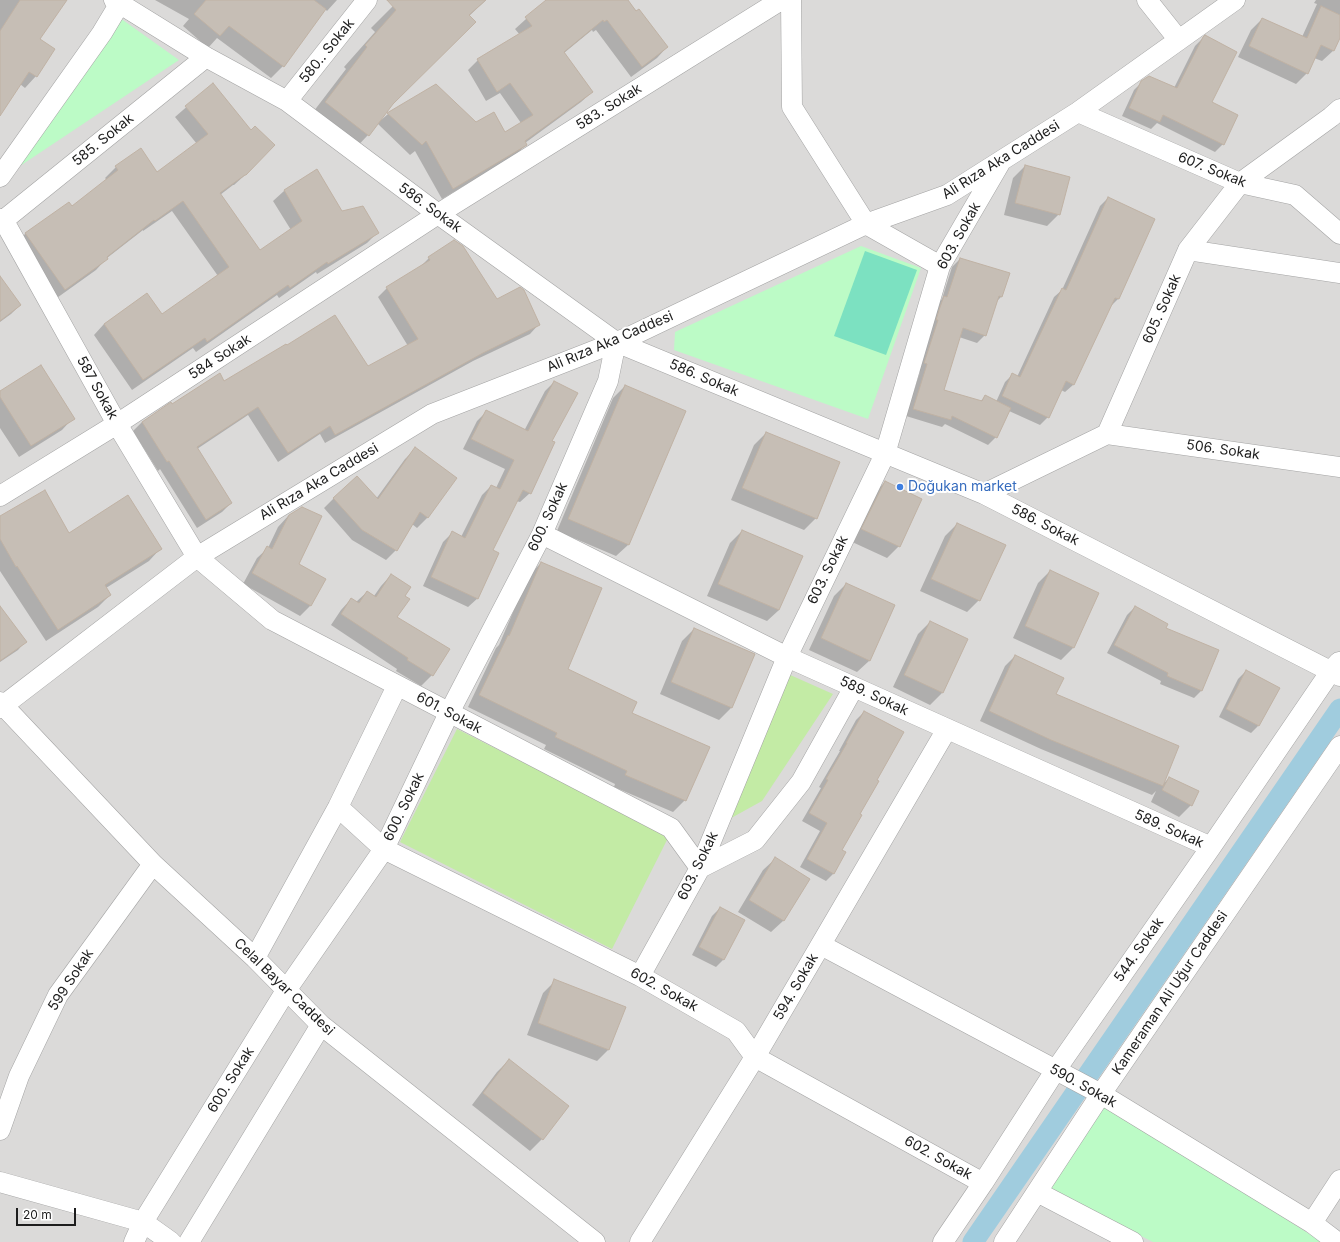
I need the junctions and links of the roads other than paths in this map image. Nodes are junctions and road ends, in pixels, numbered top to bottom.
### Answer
1 (367, 0) edge
2 (781, 0) edge
3 (792, 0) edge
4 (1147, 0) edge
5 (1234, 0) edge
6 (117, 2) edge
7 (1178, 39) junction
8 (206, 57) junction
9 (287, 101) junction
10 (1340, 109) edge
11 (1078, 112) junction
12 (1002, 160) junction
13 (0, 177) edge
14 (1240, 183) junction
15 (438, 214) junction
16 (1, 221) edge
17 (866, 224) junction
18 (1340, 234) edge
19 (1188, 250) junction
20 (940, 266) junction
21 (1340, 273) edge
22 (616, 342) junction
23 (117, 424) junction
24 (1107, 434) junction
25 (885, 454) junction
26 (1340, 467) edge
27 (984, 494) junction
28 (0, 496) edge
29 (542, 534) junction
30 (197, 557) junction
31 (787, 657) junction
32 (1337, 669) edge
33 (397, 686) junction
34 (854, 687) junction
35 (1, 705) edge
36 (449, 714) junction
37 (947, 729) junction
38 (1340, 746) edge
39 (338, 807) junction
40 (1211, 847) junction
41 (384, 849) junction
42 (152, 864) junction
43 (700, 868) junction
44 (821, 945) junction
45 (255, 958) junction
46 (640, 976) junction
47 (287, 990) junction
48 (321, 1025) junction
49 (756, 1057) junction
50 (1055, 1070) junction
51 (1101, 1094) junction
52 (0, 1130) edge
53 (1340, 1180) edge
54 (0, 1182) edge
55 (983, 1183) junction
56 (1036, 1192) junction
57 (143, 1222) junction
58 (1312, 1223) junction
59 (134, 1242) edge
60 (171, 1242) edge
61 (189, 1242) edge
62 (595, 1242) edge
63 (640, 1242) edge
64 (943, 1242) edge
65 (1004, 1242) edge
66 (1133, 1242) edge
67 (1337, 1242) edge

1 - 9 street, 580.. Sokak
2 - 15 street, 583. Sokak
3 - 17 street
4 - 7 street
5 - 7 street, Ali Rıza Aka Caddesi
6 - 8 street, 586. Sokak
6 - 13 street
7 - 11 street, Ali Rıza Aka Caddesi
8 - 9 street, 586. Sokak
8 - 16 street, 585. Sokak
9 - 15 street, 586. Sokak
10 - 14 street, 605. Sokak
11 - 12 street, Ali Rıza Aka Caddesi
11 - 14 street, 607. Sokak
12 - 17 street, Ali Rıza Aka Caddesi
12 - 20 street, 603. Sokak
14 - 18 street, 607. Sokak
14 - 19 street, 605. Sokak
15 - 22 street, 586. Sokak
15 - 23 street, 584 Sokak
16 - 23 street, 587 Sokak
17 - 20 street
17 - 22 street, Ali Rıza Aka Caddesi
19 - 21 street
19 - 24 street, 605. Sokak
20 - 25 street, 603. Sokak
22 - 25 street, 586. Sokak
22 - 29 street, 600. Sokak
22 - 30 street, Ali Rıza Aka Caddesi
23 - 28 street, 584 Sokak
23 - 30 street, 587 Sokak
24 - 26 street, 506. Sokak
24 - 27 street
25 - 27 street, 586. Sokak
25 - 31 street, 603. Sokak
27 - 32 street, 586. Sokak
29 - 31 street, 589. Sokak
29 - 36 street, 600. Sokak
30 - 33 street, 601. Sokak
30 - 35 street, Ali Rıza Aka Caddesi
31 - 34 street, 589. Sokak
31 - 43 street, 603. Sokak
32 - 40 street, 544. Sokak
33 - 36 street, 601. Sokak
33 - 39 street
34 - 37 street, 589. Sokak
34 - 43 street
35 - 42 street, Celal Bayar Caddesi
36 - 41 street, 600. Sokak
36 - 43 street, 601. Sokak
37 - 40 street, 589. Sokak
37 - 44 street, 594. Sokak
38 - 51 street, Kameraman Ali Uğur Caddesi
39 - 41 street, 602. Sokak
39 - 45 street
40 - 50 street, 544. Sokak
41 - 46 street, 602. Sokak
41 - 47 street, 600. Sokak
42 - 45 street, Celal Bayar Caddesi
42 - 52 street, 599 Sokak
43 - 46 street, 603. Sokak
44 - 49 street, 594. Sokak
44 - 50 street, 590. Sokak
45 - 47 street, Celal Bayar Caddesi
46 - 49 street, 602. Sokak
47 - 48 street, Celal Bayar Caddesi
47 - 57 street, 600. Sokak
48 - 61 street
48 - 62 street, Celal Bayar Caddesi
49 - 55 street, 602. Sokak
49 - 63 street, 594. Sokak
50 - 51 street, 590. Sokak
50 - 55 street, 544. Sokak
51 - 56 street, Kameraman Ali Uğur Caddesi
51 - 58 street, 590. Sokak
53 - 58 street
54 - 57 street
55 - 64 street, 544. Sokak
56 - 65 street, Kameraman Ali Uğur Caddesi
56 - 66 street
57 - 59 street, 600. Sokak
57 - 60 street
58 - 67 street, 590. Sokak

